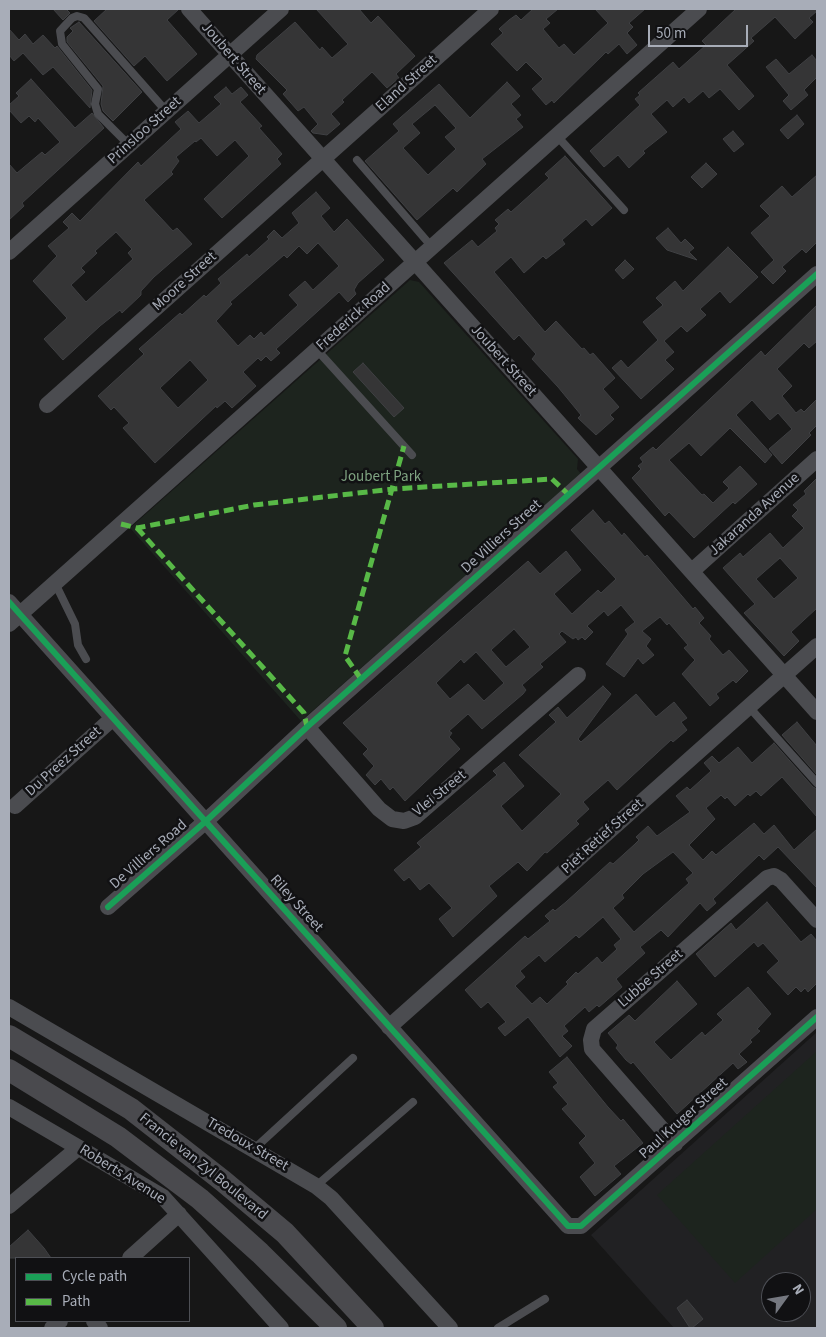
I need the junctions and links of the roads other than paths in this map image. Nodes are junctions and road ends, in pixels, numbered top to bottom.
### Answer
1 (189, 9) edge
2 (281, 9) edge
3 (491, 9) edge
4 (699, 9) edge
5 (230, 55) junction
6 (167, 112) junction
7 (557, 136) junction
8 (129, 146) junction
9 (322, 159) junction
10 (357, 160) dead end
11 (624, 210) dead end
12 (432, 247) junction
13 (9, 252) edge
14 (415, 262) junction
15 (817, 274) edge
16 (317, 350) junction
17 (47, 405) dead end
18 (412, 455) dead end
19 (817, 459) edge
20 (599, 468) junction
21 (692, 571) junction
22 (55, 583) junction
23 (12, 614) edge
24 (817, 646) edge
25 (86, 659) dead end
26 (578, 675) dead end
27 (784, 675) junction
28 (749, 707) junction
29 (817, 712) edge
30 (113, 718) junction
31 (307, 727) junction
32 (817, 783) edge
33 (15, 806) dead end
34 (206, 821) junction
35 (108, 907) dead end
36 (817, 920) edge
37 (9, 1007) edge
38 (817, 1017) edge
39 (390, 1027) junction
40 (9, 1036) edge
41 (353, 1058) dead end
42 (9, 1070) edge
43 (413, 1102) dead end
44 (9, 1107) edge
45 (675, 1144) junction
46 (78, 1148) junction
47 (254, 1149) junction
48 (316, 1186) junction
49 (9, 1206) edge
50 (179, 1214) junction
51 (564, 1222) joint
52 (131, 1257) edge
53 (545, 1299) dead end
54 (281, 1328) edge
55 (336, 1328) edge
56 (373, 1328) edge
57 (450, 1328) edge
58 (498, 1328) edge

1 - 5 street, Joubert Street
2 - 5 street, Prinsloo Street
3 - 9 street, Eland Street
4 - 7 street, Frederick Road
5 - 6 street, Prinsloo Street
5 - 9 street, Joubert Street
6 - 8 street, Prinsloo Street
6 - 8 lane
7 - 11 lane
7 - 12 street, Frederick Road
8 - 13 street, Prinsloo Street
9 - 14 street, Joubert Street
9 - 17 street, Moore Street
10 - 12 lane
12 - 14 street, Frederick Road
14 - 16 street, Frederick Road
14 - 20 street, Joubert Street
15 - 20 street, De Villiers Street
16 - 18 lane
16 - 22 street, Frederick Road
19 - 21 street, Jakaranda Avenue
20 - 21 street, Joubert Street
20 - 31 street, De Villiers Street
21 - 27 street, Joubert Street
22 - 23 street, Frederick Road
22 - 25 lane
23 - 30 street, Riley Street
24 - 27 street, Piet Retief Street
26 - 31 street, Vlei Street
27 - 28 street, Piet Retief Street
27 - 29 street, Joubert Street
28 - 32 lane
28 - 39 street, Piet Retief Street
30 - 33 street, Du Preez Street
30 - 34 street, Riley Street
31 - 34 street, De Villiers Street
34 - 35 street, De Villiers Road
34 - 39 street, Riley Street
36 - 45 street, Lubbe Street
37 - 47 street, Tredoux Street
38 - 45 street, Paul Kruger Street
39 - 51 street, Riley Street
40 - 56 main road, Francie van Zyl Boulevard
41 - 47 lane
42 - 55 main road, Francie van Zyl Boulevard
43 - 48 lane
44 - 46 street, Roberts Avenue
45 - 51 street, Paul Kruger Street
46 - 49 street
46 - 50 street, Roberts Avenue
47 - 48 street, Tredoux Street
48 - 57 street, Tredoux Street
50 - 52 street
50 - 54 street, Roberts Avenue
53 - 58 lane

